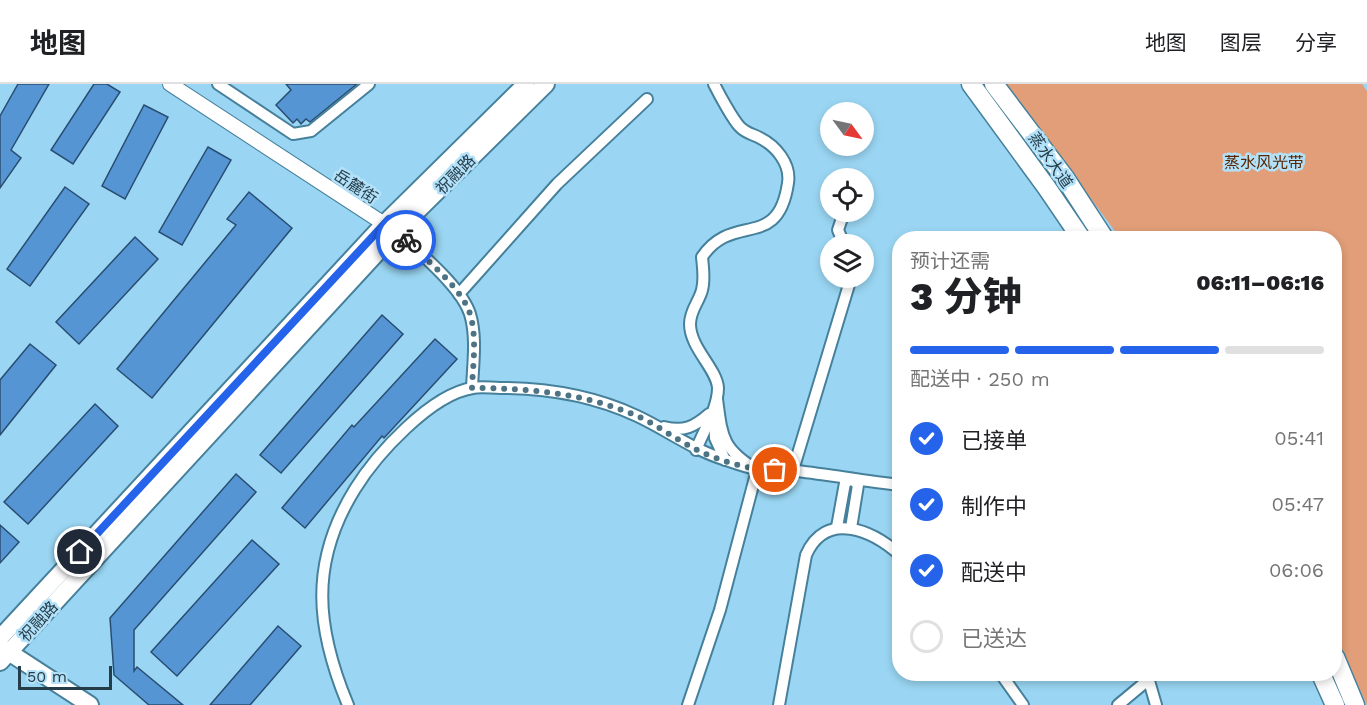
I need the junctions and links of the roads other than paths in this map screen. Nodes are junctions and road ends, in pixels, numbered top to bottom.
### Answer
1 (170, 84) edge
2 (184, 84) edge
3 (218, 84) edge
4 (369, 84) edge
5 (526, 84) edge
6 (546, 84) edge
7 (707, 84) edge
8 (971, 84) edge
9 (994, 84) edge
10 (716, 88) edge
11 (647, 99) dead end
12 (390, 225) junction
13 (1076, 231) edge
14 (1099, 231) edge
15 (847, 288) edge
16 (459, 294) junction
17 (472, 388) junction
18 (717, 397) junction
19 (711, 412) junction
20 (653, 424) junction
21 (696, 450) junction
22 (724, 460) junction
23 (758, 470) junction
24 (793, 470) junction
25 (852, 482) junction
26 (892, 486) edge
27 (837, 527) junction
28 (851, 528) junction
29 (892, 549) edge
30 (2, 653) edge
31 (1342, 674) edge
32 (1006, 681) edge
33 (1143, 681) edge
34 (1148, 681) edge
35 (1324, 681) edge
36 (72, 705) edge
37 (90, 705) edge
38 (348, 705) edge
39 (688, 705) edge
40 (779, 705) edge
41 (1023, 705) edge
42 (1118, 705) edge
43 (1156, 705) edge
44 (1335, 705) edge
45 (1355, 705) edge

1 - 12 street, 岳麓街
2 - 12 street, 岳麓街
3 - 4 street
5 - 12 main road, 祝融路
6 - 12 main road, 祝融路
7 - 10 street
8 - 13 main road, 蒸水大道
9 - 14 main road, 蒸水大道
10 - 18 street
11 - 16 street
12 - 16 street
12 - 30 main road, 祝融路
15 - 24 street
16 - 17 street
17 - 20 street
17 - 38 street
18 - 19 street
18 - 22 street
18 - 23 street
19 - 20 street
19 - 21 street
20 - 21 street
21 - 22 street
22 - 23 street
23 - 24 street
23 - 39 street
24 - 25 street
25 - 26 street
25 - 27 street
25 - 28 street
27 - 28 street
27 - 40 street
28 - 29 street
30 - 36 main road
30 - 37 main road
31 - 45 main road
32 - 41 street
33 - 42 street
34 - 43 street
35 - 44 main road

